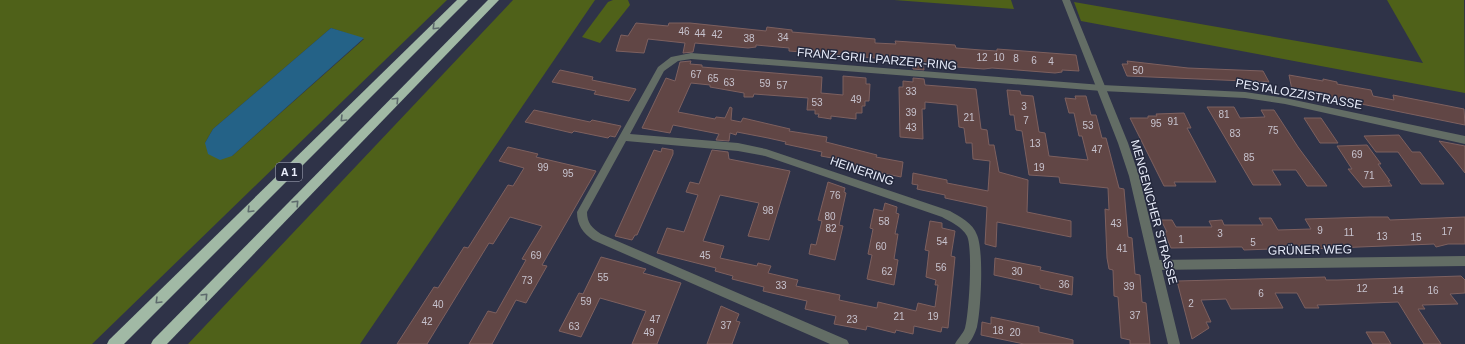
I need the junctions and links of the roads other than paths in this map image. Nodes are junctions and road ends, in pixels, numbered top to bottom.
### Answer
1 (463, 0) edge
2 (494, 0) edge
3 (1066, 0) edge
4 (1102, 88) junction
5 (624, 138) junction
6 (1465, 140) edge
7 (1465, 261) edge
8 (1156, 265) junction
9 (114, 344) edge
10 (158, 344) edge
11 (842, 344) edge
12 (961, 344) edge
13 (1174, 344) edge

1 -> 9 highway, A 1
10 -> 2 highway, A 1
3 - 4 street, MENGENICHER STRASSE
4 - 5 street, FRANZ-GRILLPARZER-RING
4 - 6 street, PESTALOZZISTRASSE
4 - 8 street, MENGENICHER STRASSE
5 - 11 street
5 - 12 street, HEINERING
7 - 8 street, GRÜNER WEG
8 - 13 street, MENGENICHER STRASSE

